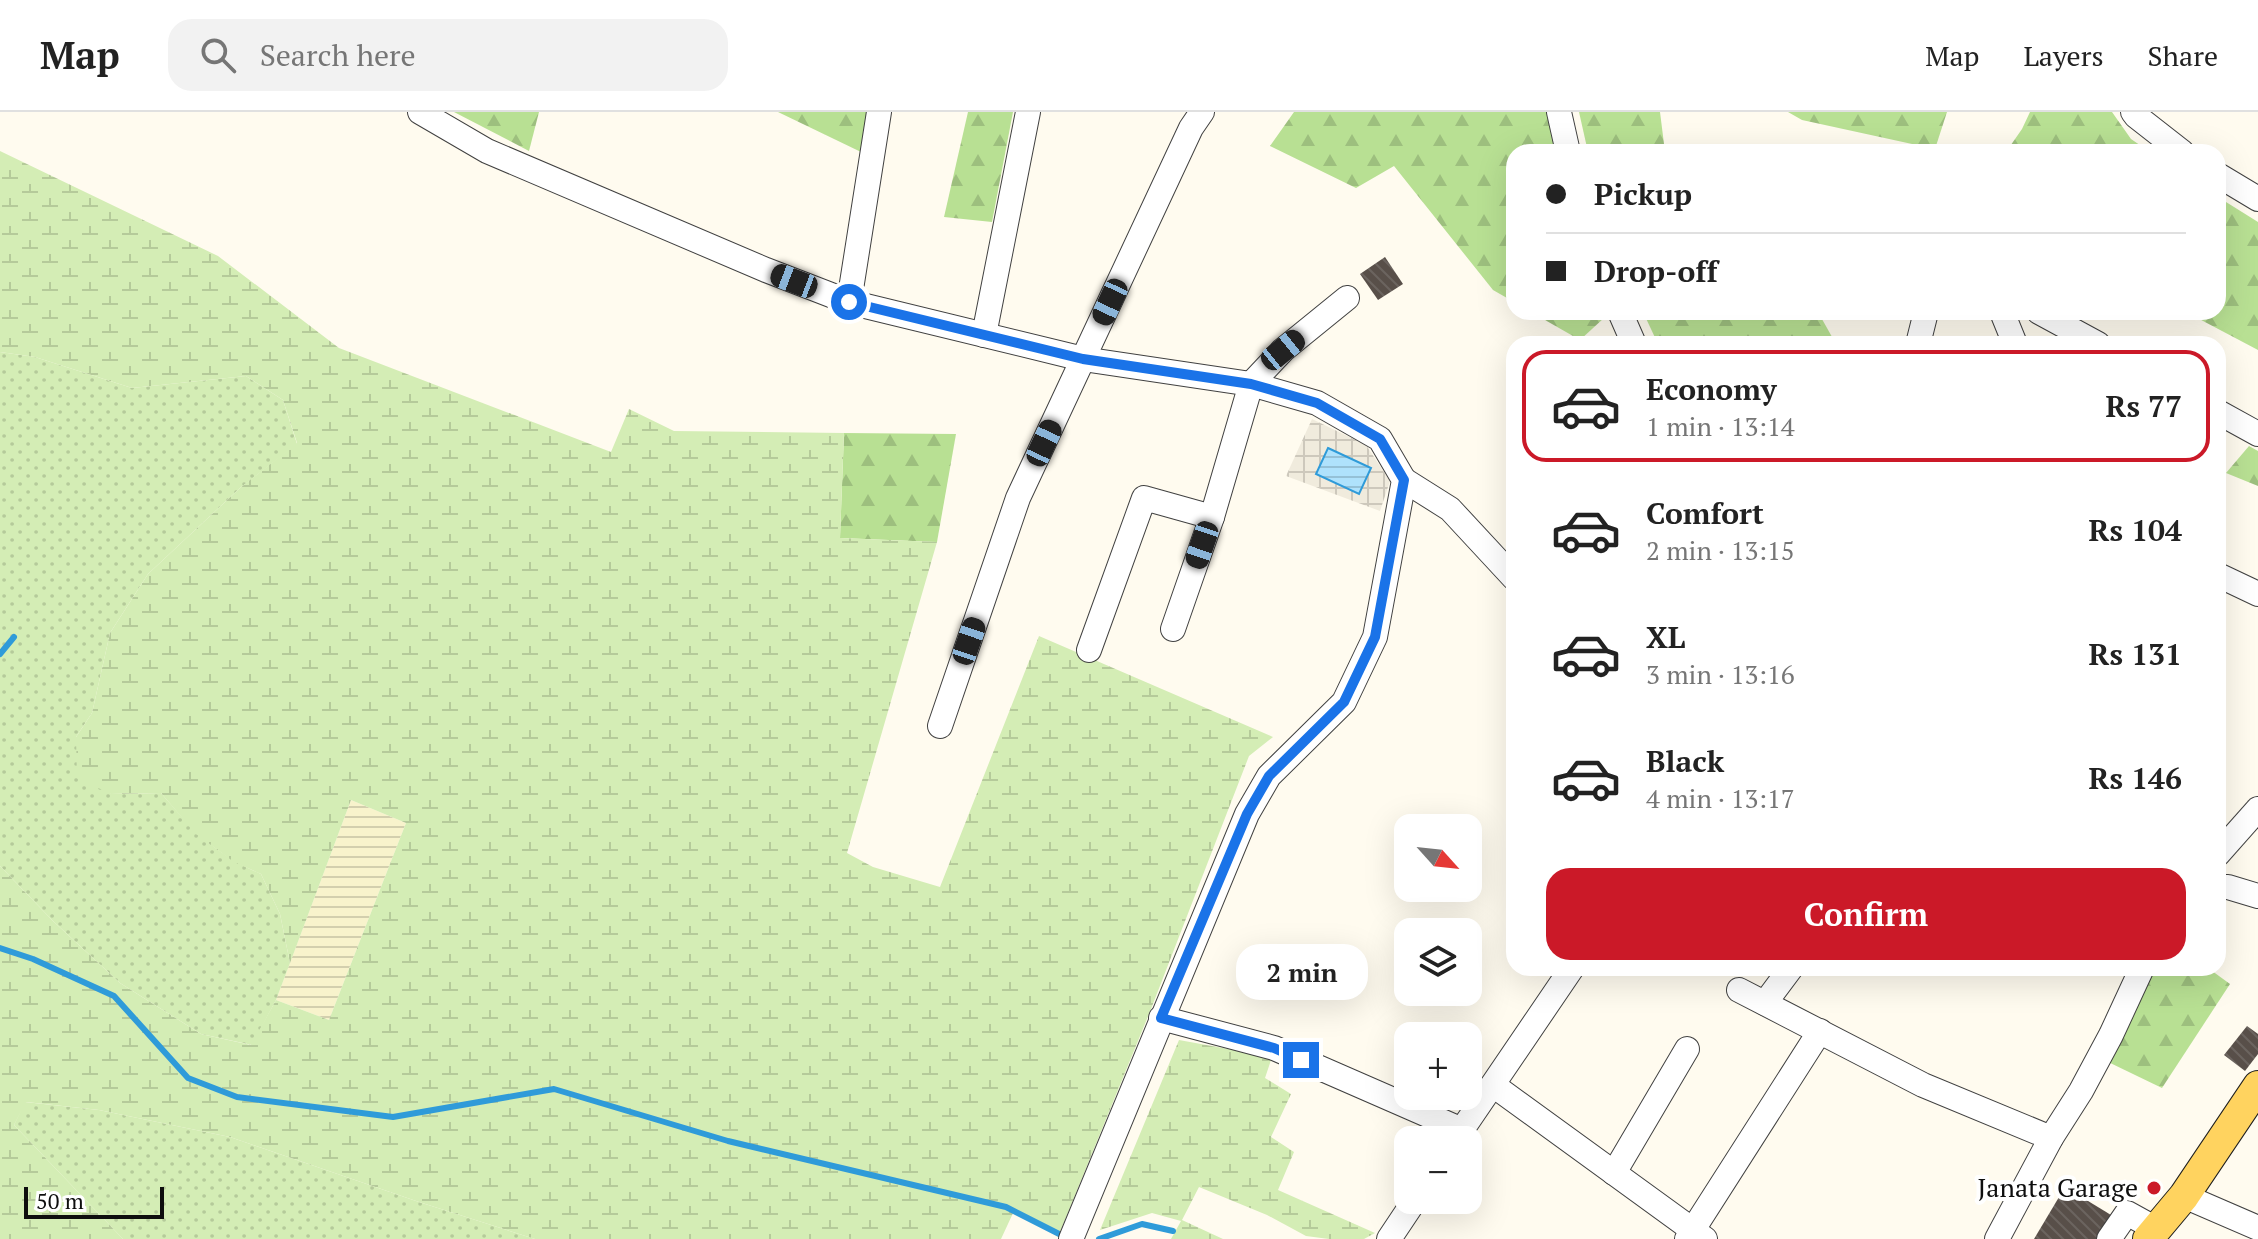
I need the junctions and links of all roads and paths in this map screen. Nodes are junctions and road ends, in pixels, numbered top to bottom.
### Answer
1 (420, 112) edge
2 (879, 112) edge
3 (1028, 112) edge
4 (1202, 112) edge
5 (1559, 112) edge
6 (2133, 112) edge
7 (1566, 144) edge
8 (2172, 144) edge
9 (2226, 180) edge
10 (2258, 199) edge
11 (1347, 298) dead end
12 (849, 302) junction
13 (2054, 320) edge
14 (984, 335) junction
15 (2083, 336) edge
16 (1083, 359) junction
17 (1251, 384) junction
18 (2226, 416) edge
19 (2258, 434) edge
20 (1404, 480) junction
21 (1212, 517) junction
22 (1506, 569) edge
23 (2226, 579) edge
24 (2258, 594) edge
25 (1173, 629) dead end
26 (1089, 650) dead end
27 (940, 726) dead end
28 (2258, 809) edge
29 (2226, 845) edge
30 (2226, 887) edge
31 (2258, 896) edge
32 (1567, 976) edge
33 (1785, 976) edge
34 (2138, 976) edge
35 (1739, 990) dead end
36 (1765, 1003) junction
37 (1161, 1018) junction
38 (1820, 1031) junction
39 (1687, 1049) dead end
40 (1493, 1085) junction
41 (2258, 1086) edge
42 (1440, 1126) edge
43 (1465, 1126) edge
44 (2051, 1138) junction
45 (1614, 1173) junction
46 (2184, 1196) junction
47 (1406, 1214) edge
48 (2258, 1228) edge
49 (1695, 1236) edge
50 (2151, 1236) edge
51 (1071, 1239) edge
52 (1389, 1239) edge
53 (1997, 1239) edge
54 (2109, 1239) edge

1 - 12 street
2 - 12 street
3 - 14 street
4 - 16 street
5 - 7 street
6 - 8 street
9 - 10 street
11 - 17 street
12 - 14 street
13 - 15 street
14 - 16 street
16 - 17 street
16 - 27 street
17 - 20 street
17 - 21 street
18 - 19 street
20 - 22 street
20 - 37 street
21 - 25 street
21 - 26 street
23 - 24 street
28 - 29 street
30 - 31 street
32 - 40 street
33 - 36 street
34 - 44 street
35 - 36 street
36 - 38 street
37 - 42 street
37 - 51 street
38 - 44 street
38 - 49 street
39 - 45 street
40 - 43 street
40 - 45 street
41 - 46 main road
44 - 53 street
45 - 49 street
46 - 48 street
46 - 50 main road
47 - 52 street
50 - 54 street

